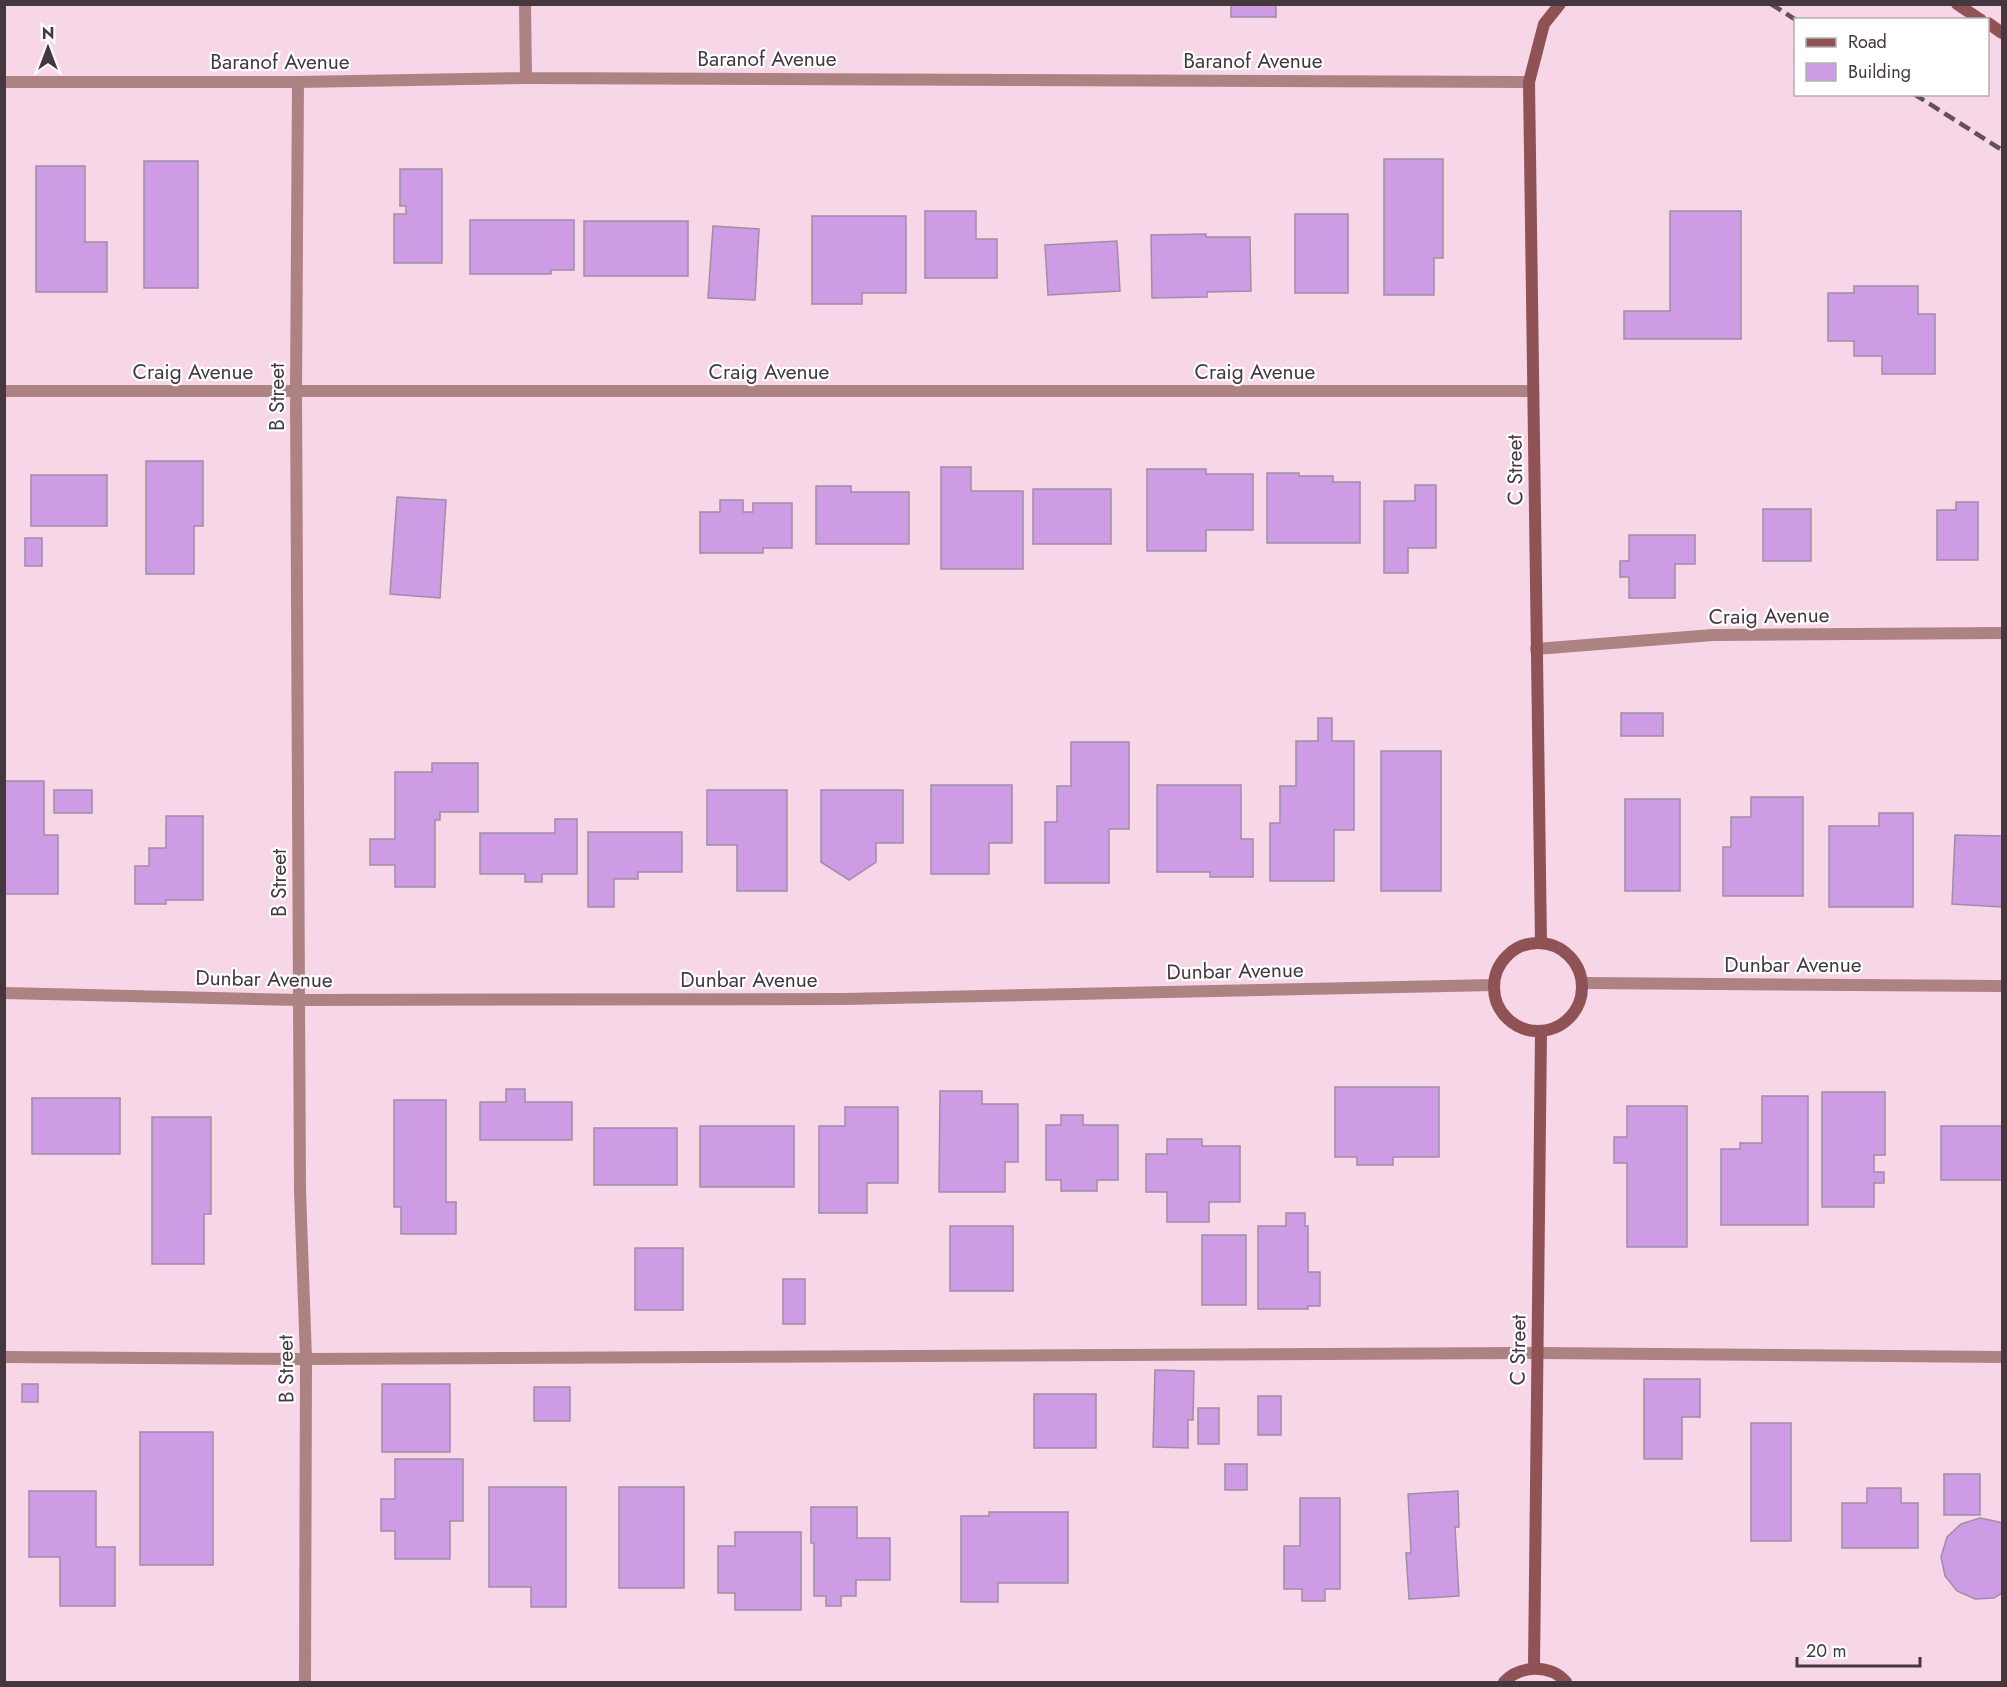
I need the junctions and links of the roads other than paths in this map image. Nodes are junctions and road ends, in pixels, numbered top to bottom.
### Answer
1 (525, 4) edge
2 (1560, 4) edge
3 (1957, 4) edge
4 (1978, 18) edge
5 (1989, 24) edge
6 (2002, 33) edge
7 (526, 78) junction
8 (4, 82) edge
9 (298, 82) junction
10 (1528, 82) junction
11 (4, 391) edge
12 (1533, 391) junction
13 (296, 392) junction
14 (2002, 633) edge
15 (1536, 649) junction
16 (1540, 943) junction
17 (1583, 982) junction
18 (1494, 985) junction
19 (2002, 986) edge
20 (4, 993) edge
21 (299, 1000) junction
22 (1540, 1032) junction
23 (1538, 1353) junction
24 (4, 1357) edge
25 (2002, 1357) edge
26 (306, 1359) junction
27 (1534, 1668) junction
28 (305, 1683) edge
29 (1504, 1683) edge
30 (1566, 1683) edge

1 - 7 street
2 - 10 street, C Street
3 - 4 street
5 - 6 street
7 - 9 street, Baranof Avenue
7 - 10 street, Baranof Avenue
8 - 9 street, Baranof Avenue
9 - 13 street, B Street
10 - 12 street, C Street
11 - 13 street, Craig Avenue
12 - 13 street, Craig Avenue
12 - 15 street, C Street
13 - 21 street, B Street
14 - 15 street, Craig Avenue
15 - 16 street, C Street
16 - 17 street
16 - 18 street
17 - 19 street, Dunbar Avenue
17 - 22 street
18 - 21 street, Dunbar Avenue
18 - 22 street
20 - 21 street, Dunbar Avenue
21 - 26 street, B Street
22 - 23 street, C Street
23 - 25 street
23 - 26 street
23 - 27 street, C Street
24 - 26 street
26 - 28 street, B Street
27 - 29 street
27 - 30 street

